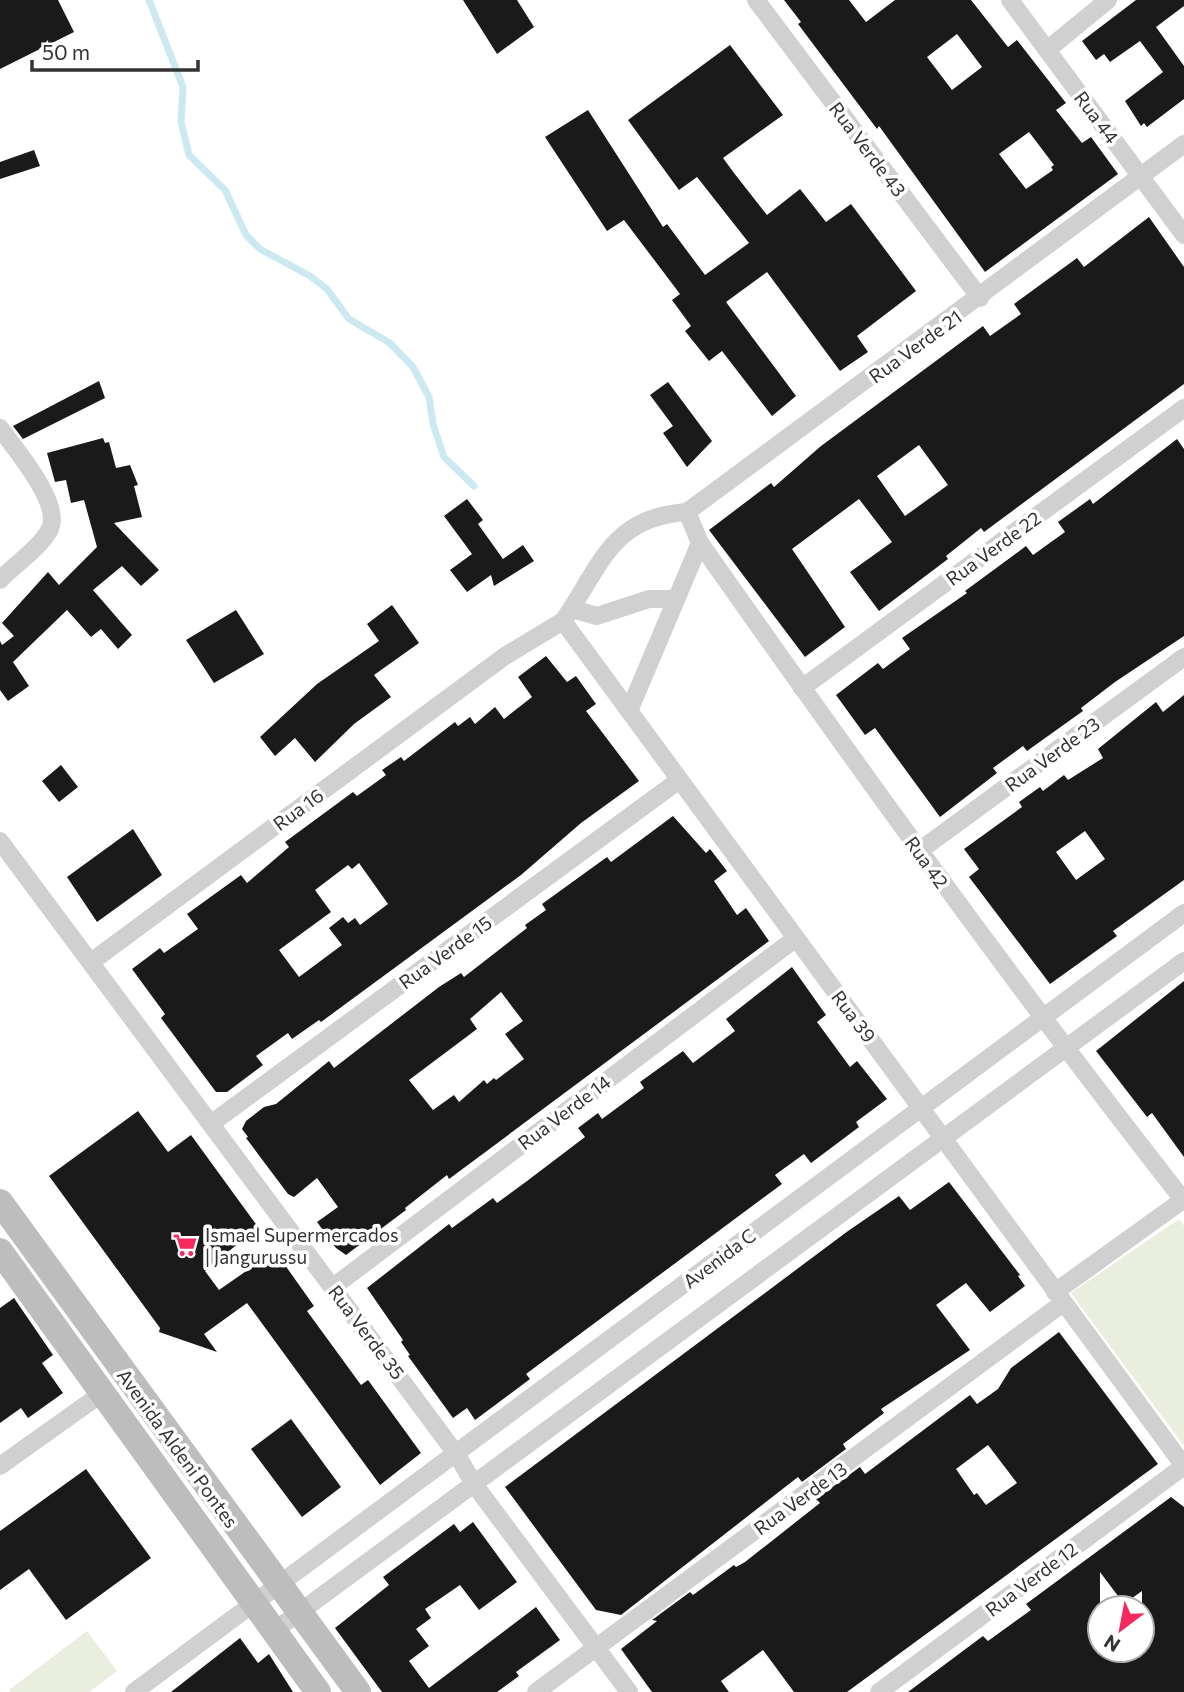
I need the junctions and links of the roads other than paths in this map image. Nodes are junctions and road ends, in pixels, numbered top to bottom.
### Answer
1 (756, 0) edge
2 (1010, 0) edge
3 (1108, 0) edge
4 (1047, 50) junction
5 (1184, 144) edge
6 (1140, 176) junction
7 (1184, 234) edge
8 (980, 298) junction
9 (1184, 408) edge
10 (0, 428) edge
11 (687, 512) junction
12 (700, 543) junction
13 (0, 580) edge
14 (675, 599) junction
15 (568, 615) junction
16 (1184, 657) edge
17 (802, 688) junction
18 (629, 710) junction
19 (678, 781) junction
20 (0, 841) edge
21 (919, 851) junction
22 (1184, 913) edge
23 (796, 938) junction
24 (1184, 961) edge
25 (91, 962) junction
26 (1042, 1018) junction
27 (1065, 1049) junction
28 (921, 1106) junction
29 (212, 1123) junction
30 (943, 1138) junction
31 (1184, 1201) edge
32 (0, 1202) edge
33 (0, 1251) edge
34 (333, 1287) junction
35 (1059, 1297) junction
36 (101, 1394) junction
37 (457, 1455) junction
38 (0, 1466) edge
39 (1184, 1466) edge
40 (474, 1484) junction
41 (279, 1586) junction
42 (254, 1604) junction
43 (299, 1613) junction
44 (274, 1631) junction
45 (596, 1648) junction
46 (134, 1692) edge
47 (318, 1692) edge
48 (358, 1692) edge
49 (536, 1692) edge
50 (629, 1692) edge
51 (879, 1692) edge

1 - 8 street, Rua Verde 43
2 - 4 street, Rua 44
3 - 4 street
4 - 6 street, Rua 44
5 - 6 street, Rua Verde 21
6 - 7 street, Rua 44
6 - 8 street, Rua Verde 21
8 - 11 street, Rua Verde 21
9 - 17 street, Rua Verde 22
10 - 13 street
11 - 12 street, Rua 42
11 - 15 street
12 - 14 street
12 - 17 street, Rua 42
14 - 15 street
14 - 18 street
15 - 18 street, Rua 39
15 - 25 street, Rua 16
16 - 21 street, Rua Verde 23
17 - 21 street, Rua 42
18 - 19 street, Rua 39
19 - 23 street, Rua 39
19 - 29 street, Rua Verde 15
20 - 25 street, Rua Verde 35
21 - 26 street, Rua 42
22 - 26 street, Avenida C
23 - 28 street, Rua 39
23 - 34 street, Rua Verde 14
24 - 27 street, Avenida C
25 - 29 street, Rua Verde 35
26 - 27 street, Rua 42
26 - 28 street, Avenida C
27 - 30 street, Avenida C
27 - 31 street, Rua 42
28 - 30 street, Rua 39
28 - 37 street, Avenida C
29 - 34 street, Rua Verde 35
30 - 35 street, Rua 39
30 - 40 street, Avenida C
31 - 35 street, Rua Verde 13
32 - 41 main road, Avenida Aldeni Pontes
33 - 36 main road, Avenida Aldeni Pontes
34 - 37 street, Rua Verde 35
35 - 39 street, Rua 39
35 - 45 street, Rua Verde 13
36 - 38 street
36 - 42 main road, Avenida Aldeni Pontes
37 - 40 street, Rua Verde 35
37 - 41 street, Avenida C
39 - 51 street, Rua Verde 12
40 - 43 street, Avenida C
40 - 45 street, Rua Verde 35
41 - 42 street, Avenida C
41 - 43 main road, Avenida Aldeni Pontes
42 - 44 main road, Avenida Aldeni Pontes
42 - 46 street, Avenida C
43 - 44 street, Avenida C
43 - 48 main road, Avenida Aldeni Pontes
44 - 47 main road, Avenida Aldeni Pontes
45 - 49 street, Rua Verde 13
45 - 50 street, Rua Verde 35

